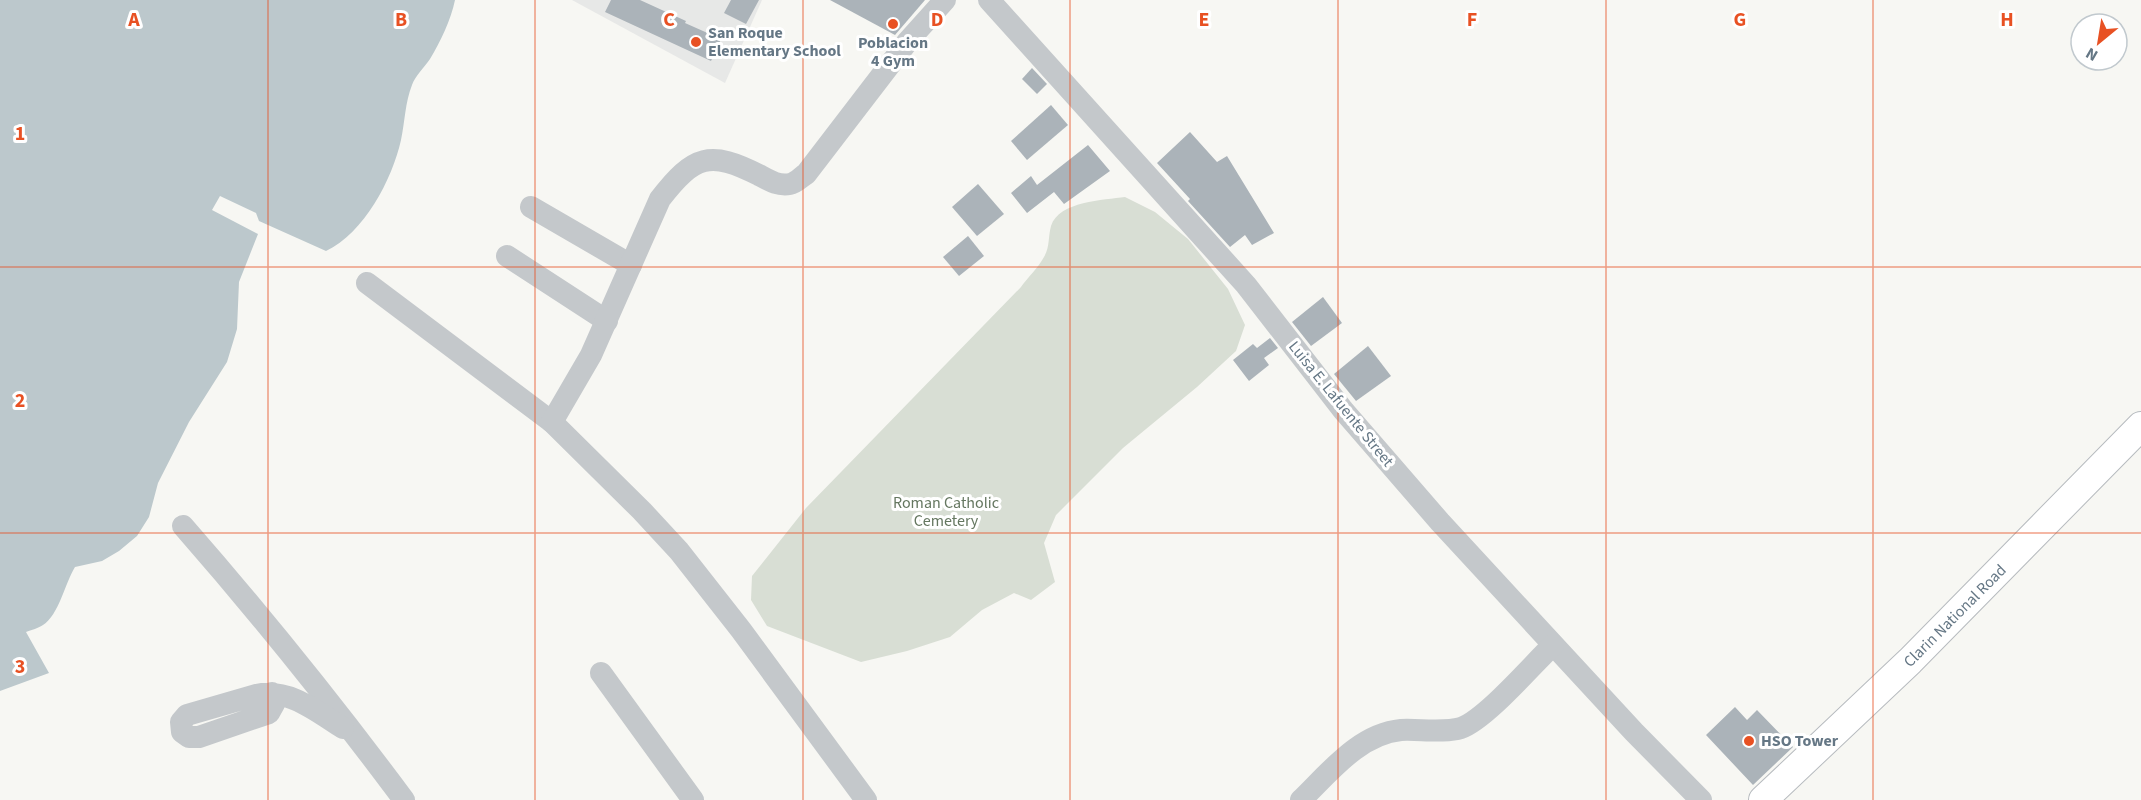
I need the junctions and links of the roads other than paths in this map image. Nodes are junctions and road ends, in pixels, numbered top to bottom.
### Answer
1 (945, 0) edge
2 (989, 0) edge
3 (531, 207) dead end
4 (507, 256) dead end
5 (631, 265) junction
6 (367, 283) dead end
7 (607, 321) junction
8 (552, 422) junction
9 (2141, 426) edge
10 (183, 526) dead end
11 (1553, 645) junction
12 (601, 673) dead end
13 (272, 693) dead end
14 (355, 735) junction
15 (857, 797) edge
16 (404, 800) edge
17 (693, 800) edge
18 (1301, 800) edge
19 (1701, 800) edge
20 (1763, 800) edge

1 - 5 street
2 - 11 street, Luisa E. Lafuente Street
3 - 5 street
4 - 7 street
5 - 7 street
6 - 8 street
7 - 8 street
8 - 15 street
9 - 20 main road, Clarin National Road
10 - 14 street
11 - 18 street
11 - 19 street, Luisa E. Lafuente Street
12 - 17 street
13 - 14 street
14 - 16 street

